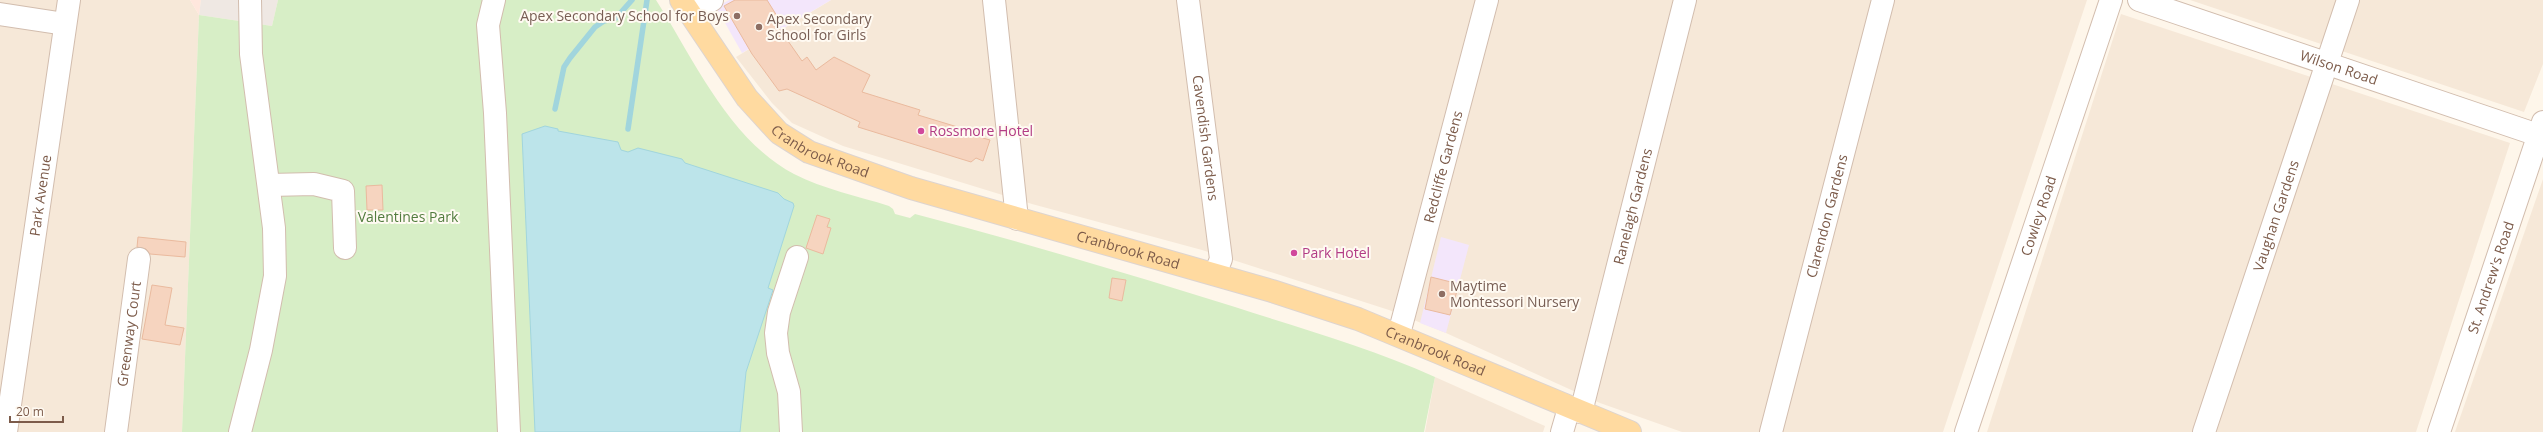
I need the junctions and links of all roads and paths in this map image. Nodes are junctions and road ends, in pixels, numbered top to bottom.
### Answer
1 (69, 0) edge
2 (250, 0) edge
3 (494, 0) edge
4 (712, 0) edge
5 (994, 0) edge
6 (1188, 0) edge
7 (1487, 0) edge
8 (1685, 0) edge
9 (1883, 0) edge
10 (2111, 0) edge
11 (2139, 0) edge
12 (2348, 0) edge
13 (685, 6) edge
14 (0, 14) edge
15 (65, 24) junction
16 (2327, 62) junction
17 (2541, 129) edge
18 (269, 185) junction
19 (1017, 218) junction
20 (345, 248) dead end
21 (797, 258) dead end
22 (139, 259) dead end
23 (1215, 274) junction
24 (1399, 334) junction
25 (5, 390) edge
26 (1575, 410) junction
27 (6, 432) edge
28 (116, 432) edge
29 (240, 432) edge
30 (509, 432) edge
31 (791, 432) edge
32 (1562, 432) edge
33 (1630, 432) edge
34 (1771, 432) edge
35 (1966, 432) edge
36 (2204, 432) edge
37 (2438, 432) edge

1 - 15 street, Park Avenue
2 - 18 street
3 - 30 street
4 - 13 street
5 - 19 street
6 - 23 street, Cavendish Gardens
7 - 24 street, Redcliffe Gardens
8 - 26 street, Ranelagh Gardens
9 - 34 street, Clarendon Gardens
10 - 35 street, Cowley Road
11 - 16 street, Wilson Road
12 - 16 street, Vaughan Gardens
13 - 19 main road, Cranbrook Road
14 - 15 street
15 - 25 street, Park Avenue
16 - 17 street, Wilson Road
16 - 36 street, Vaughan Gardens
17 - 37 street, St. Andrew's Road
18 - 20 street
18 - 29 street
19 - 23 main road, Cranbrook Road
21 - 31 street
22 - 28 street, Greenway Court
23 - 24 main road, Cranbrook Road
24 - 26 main road, Cranbrook Road
25 - 27 street, Park Avenue
26 - 32 street, Ranelagh Gardens
26 - 33 main road, Cranbrook Road

